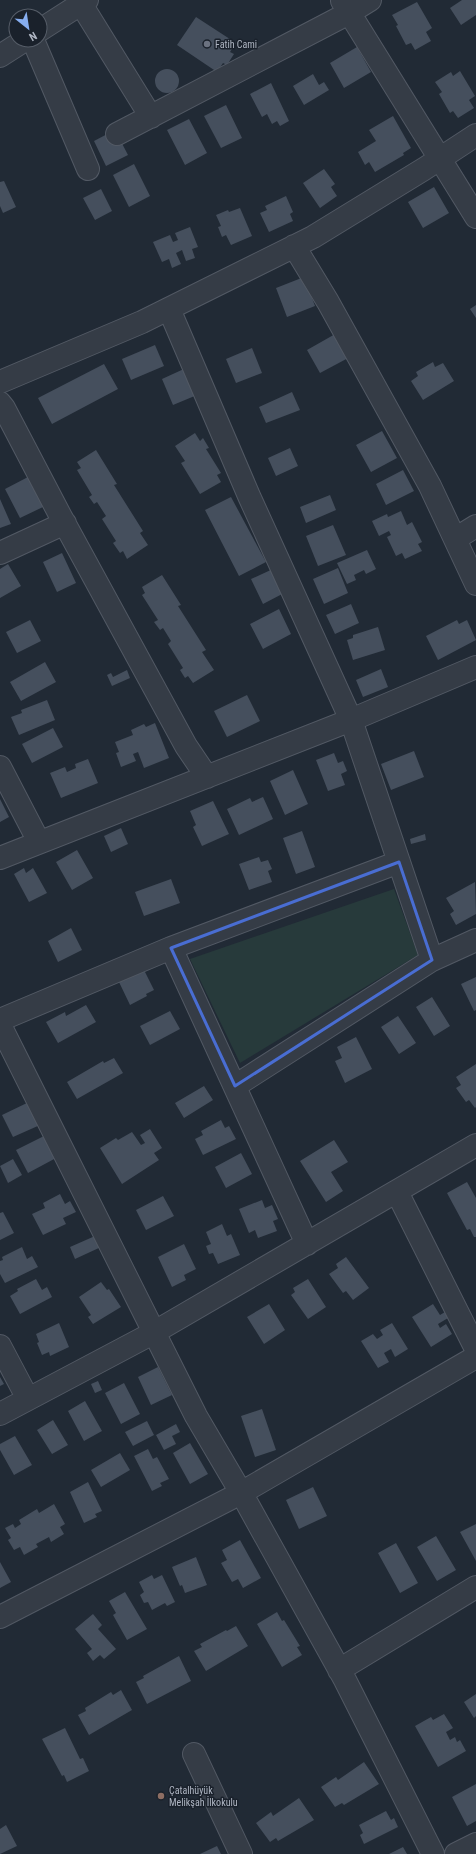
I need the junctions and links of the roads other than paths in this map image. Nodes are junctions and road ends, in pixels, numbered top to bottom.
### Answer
1 (370, 0) edge
2 (84, 2) edge
3 (345, 6) edge
4 (48, 25) edge
5 (12, 48) edge
6 (36, 48) edge
7 (0, 56) edge
8 (151, 117) junction
9 (117, 134) dead end
10 (476, 135) edge
11 (441, 158) junction
12 (88, 169) dead end
13 (476, 217) edge
14 (294, 246) junction
15 (169, 309) junction
16 (0, 382) edge
17 (0, 403) edge
18 (64, 523) junction
19 (476, 526) edge
20 (455, 539) junction
21 (0, 553) edge
22 (476, 584) edge
23 (476, 667) edge
24 (351, 720) junction
25 (0, 767) edge
26 (207, 776) junction
27 (39, 842) junction
28 (0, 858) edge
29 (399, 862) junction
30 (476, 940) edge
31 (171, 948) junction
32 (432, 960) junction
33 (0, 1020) edge
34 (0, 1025) edge
35 (236, 1086) junction
36 (476, 1145) edge
37 (397, 1192) junction
38 (307, 1244) junction
39 (153, 1333) junction
40 (0, 1346) edge
41 (476, 1349) edge
42 (476, 1357) edge
43 (28, 1399) junction
44 (0, 1414) edge
45 (241, 1493) junction
46 (476, 1587) edge
47 (0, 1617) edge
48 (339, 1670) junction
49 (194, 1754) dead end
50 (476, 1844) edge
51 (241, 1854) edge
52 (433, 1854) edge
53 (456, 1854) edge

1 - 3 street
2 - 4 street
2 - 8 street
3 - 8 street
3 - 11 street
5 - 7 street
6 - 12 street
8 - 9 street
10 - 11 street
11 - 13 street
11 - 14 street
14 - 15 street
14 - 20 street
15 - 16 street
15 - 24 street
17 - 18 street
18 - 21 street
18 - 26 street
19 - 20 street
20 - 22 street
23 - 24 street
24 - 26 street
24 - 29 street
25 - 27 street
26 - 27 street
27 - 28 street
29 - 31 street
29 - 32 street
30 - 32 street
31 - 33 street
31 - 35 street
32 - 35 street
34 - 39 street
35 - 38 street
36 - 37 street
37 - 38 street
37 - 41 street
38 - 39 street
39 - 43 street
39 - 45 street
40 - 43 street
42 - 45 street
43 - 44 street
45 - 47 street
45 - 48 street
46 - 48 street
48 - 52 street
49 - 51 street
50 - 53 street

